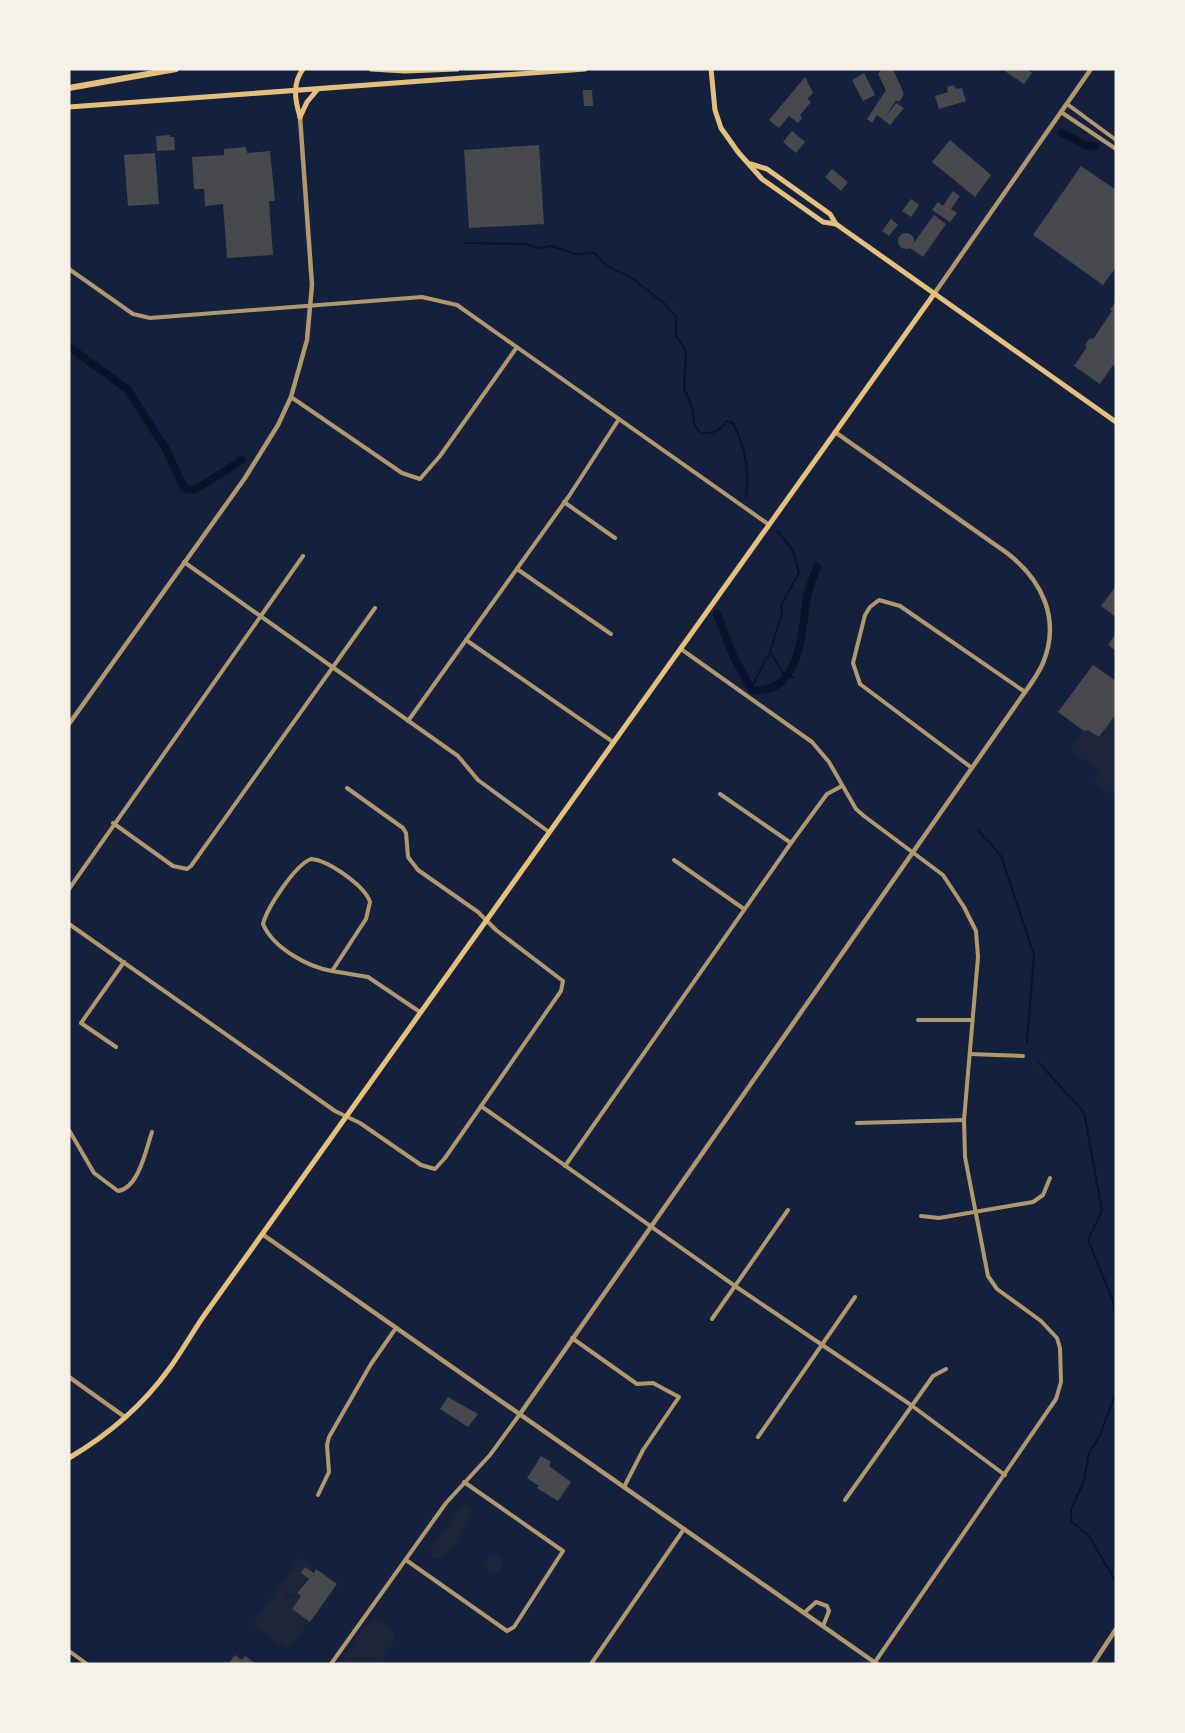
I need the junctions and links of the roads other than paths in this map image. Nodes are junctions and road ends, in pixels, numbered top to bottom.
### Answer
1 (176, 69) edge
2 (303, 69) edge
3 (371, 69) edge
4 (457, 69) edge
5 (585, 69) edge
6 (711, 69) edge
7 (1091, 69) edge
8 (69, 88) edge
9 (318, 89) junction
10 (296, 91) junction
11 (1067, 104) junction
12 (69, 107) edge
13 (1061, 111) junction
14 (300, 117) junction
15 (1116, 140) edge
16 (1116, 149) edge
17 (751, 164) junction
18 (836, 224) junction
19 (69, 269) edge
20 (934, 294) junction
21 (311, 306) junction
22 (517, 347) junction
23 (291, 397) junction
24 (619, 419) junction
25 (1116, 422) edge
26 (835, 432) junction
27 (564, 502) junction
28 (768, 524) junction
29 (615, 538) dead end
30 (303, 556) dead end
31 (184, 562) junction
32 (517, 569) junction
33 (375, 608) dead end
34 (261, 616) junction
35 (611, 634) dead end
36 (466, 640) junction
37 (680, 648) junction
38 (334, 668) junction
39 (1025, 692) junction
40 (408, 721) junction
41 (69, 724) edge
42 (613, 742) junction
43 (972, 768) junction
44 (842, 786) junction
45 (347, 788) dead end
46 (720, 794) dead end
47 (113, 823) junction
48 (549, 832) junction
49 (791, 843) junction
50 (912, 852) junction
51 (674, 860) dead end
52 (69, 889) edge
53 (744, 909) junction
54 (486, 920) junction
55 (69, 924) edge
56 (124, 962) junction
57 (332, 971) junction
58 (420, 1012) junction
59 (918, 1020) dead end
60 (972, 1020) junction
61 (116, 1047) dead end
62 (970, 1054) junction
63 (1023, 1056) dead end
64 (480, 1106) junction
65 (346, 1116) junction
66 (964, 1120) junction
67 (857, 1123) dead end
68 (69, 1130) edge
69 (152, 1132) dead end
70 (565, 1166) junction
71 (1050, 1178) dead end
72 (788, 1210) dead end
73 (975, 1212) junction
74 (921, 1216) dead end
75 (651, 1226) junction
76 (262, 1234) junction
77 (735, 1286) junction
78 (855, 1297) dead end
79 (712, 1319) dead end
80 (396, 1328) junction
81 (572, 1338) junction
82 (823, 1344) junction
83 (946, 1368) dead end
84 (69, 1377) edge
85 (911, 1405) junction
86 (520, 1414) junction
87 (125, 1417) junction
88 (758, 1437) dead end
89 (69, 1458) edge
90 (1005, 1474) junction
91 (464, 1482) junction
92 (624, 1486) junction
93 (318, 1495) dead end
94 (845, 1500) dead end
95 (684, 1529) junction
96 (406, 1560) junction
97 (804, 1613) junction
98 (823, 1626) junction
99 (1116, 1629) edge
100 (69, 1652) edge
101 (876, 1663) edge
102 (87, 1664) edge
103 (331, 1664) edge
104 (591, 1664) edge
105 (1093, 1664) edge

1 - 8 highway
2 - 10 main road
3 - 4 main road
5 - 9 main road
6 - 17 main road
7 - 11 street
9 - 10 main road
9 - 14 main road
10 - 12 main road
10 - 14 main road
11 - 13 street
11 - 15 street
13 - 16 street
13 - 20 street
14 - 21 street
17 - 18 main road
17 - 18 main road
18 - 20 main road
19 - 21 street
20 - 25 main road
20 - 26 main road
21 - 22 street
21 - 23 street
22 - 23 street
22 - 24 street
23 - 31 street
24 - 27 street
24 - 28 street
26 - 28 main road
26 - 39 street
27 - 29 street
27 - 32 street
28 - 37 main road
30 - 34 street
31 - 34 street
31 - 41 street
32 - 35 street
32 - 36 street
33 - 38 street
34 - 38 street
34 - 47 street
36 - 40 street
36 - 42 street
37 - 42 main road
37 - 44 street
38 - 40 street
38 - 47 street
39 - 43 street
39 - 43 street
40 - 48 street
42 - 48 main road
43 - 50 street
44 - 49 street
44 - 50 street
45 - 54 street
46 - 49 street
47 - 52 street
48 - 54 main road
49 - 53 street
50 - 60 street
50 - 75 street
51 - 53 street
53 - 70 street
54 - 58 main road
54 - 64 street
55 - 56 street
56 - 61 street
56 - 65 street
57 - 57 street
57 - 58 street
58 - 65 main road
59 - 60 street
60 - 62 street
62 - 63 street
62 - 66 street
64 - 65 street
64 - 70 street
65 - 76 main road
66 - 67 street
66 - 73 street
68 - 69 street
70 - 75 street
71 - 73 street
72 - 77 street
73 - 74 street
73 - 90 street
75 - 77 street
75 - 81 street
76 - 80 street
76 - 87 main road
77 - 79 street
77 - 82 street
78 - 82 street
80 - 86 street
80 - 93 street
81 - 86 street
81 - 92 street
82 - 85 street
82 - 88 street
83 - 85 street
84 - 87 street
85 - 90 street
85 - 94 street
86 - 91 street
86 - 92 street
87 - 89 main road
90 - 101 street
91 - 96 street
91 - 96 street
92 - 95 street
95 - 97 street
95 - 104 street
96 - 103 street
97 - 98 street
97 - 98 street
98 - 101 street
99 - 105 street
100 - 102 street

